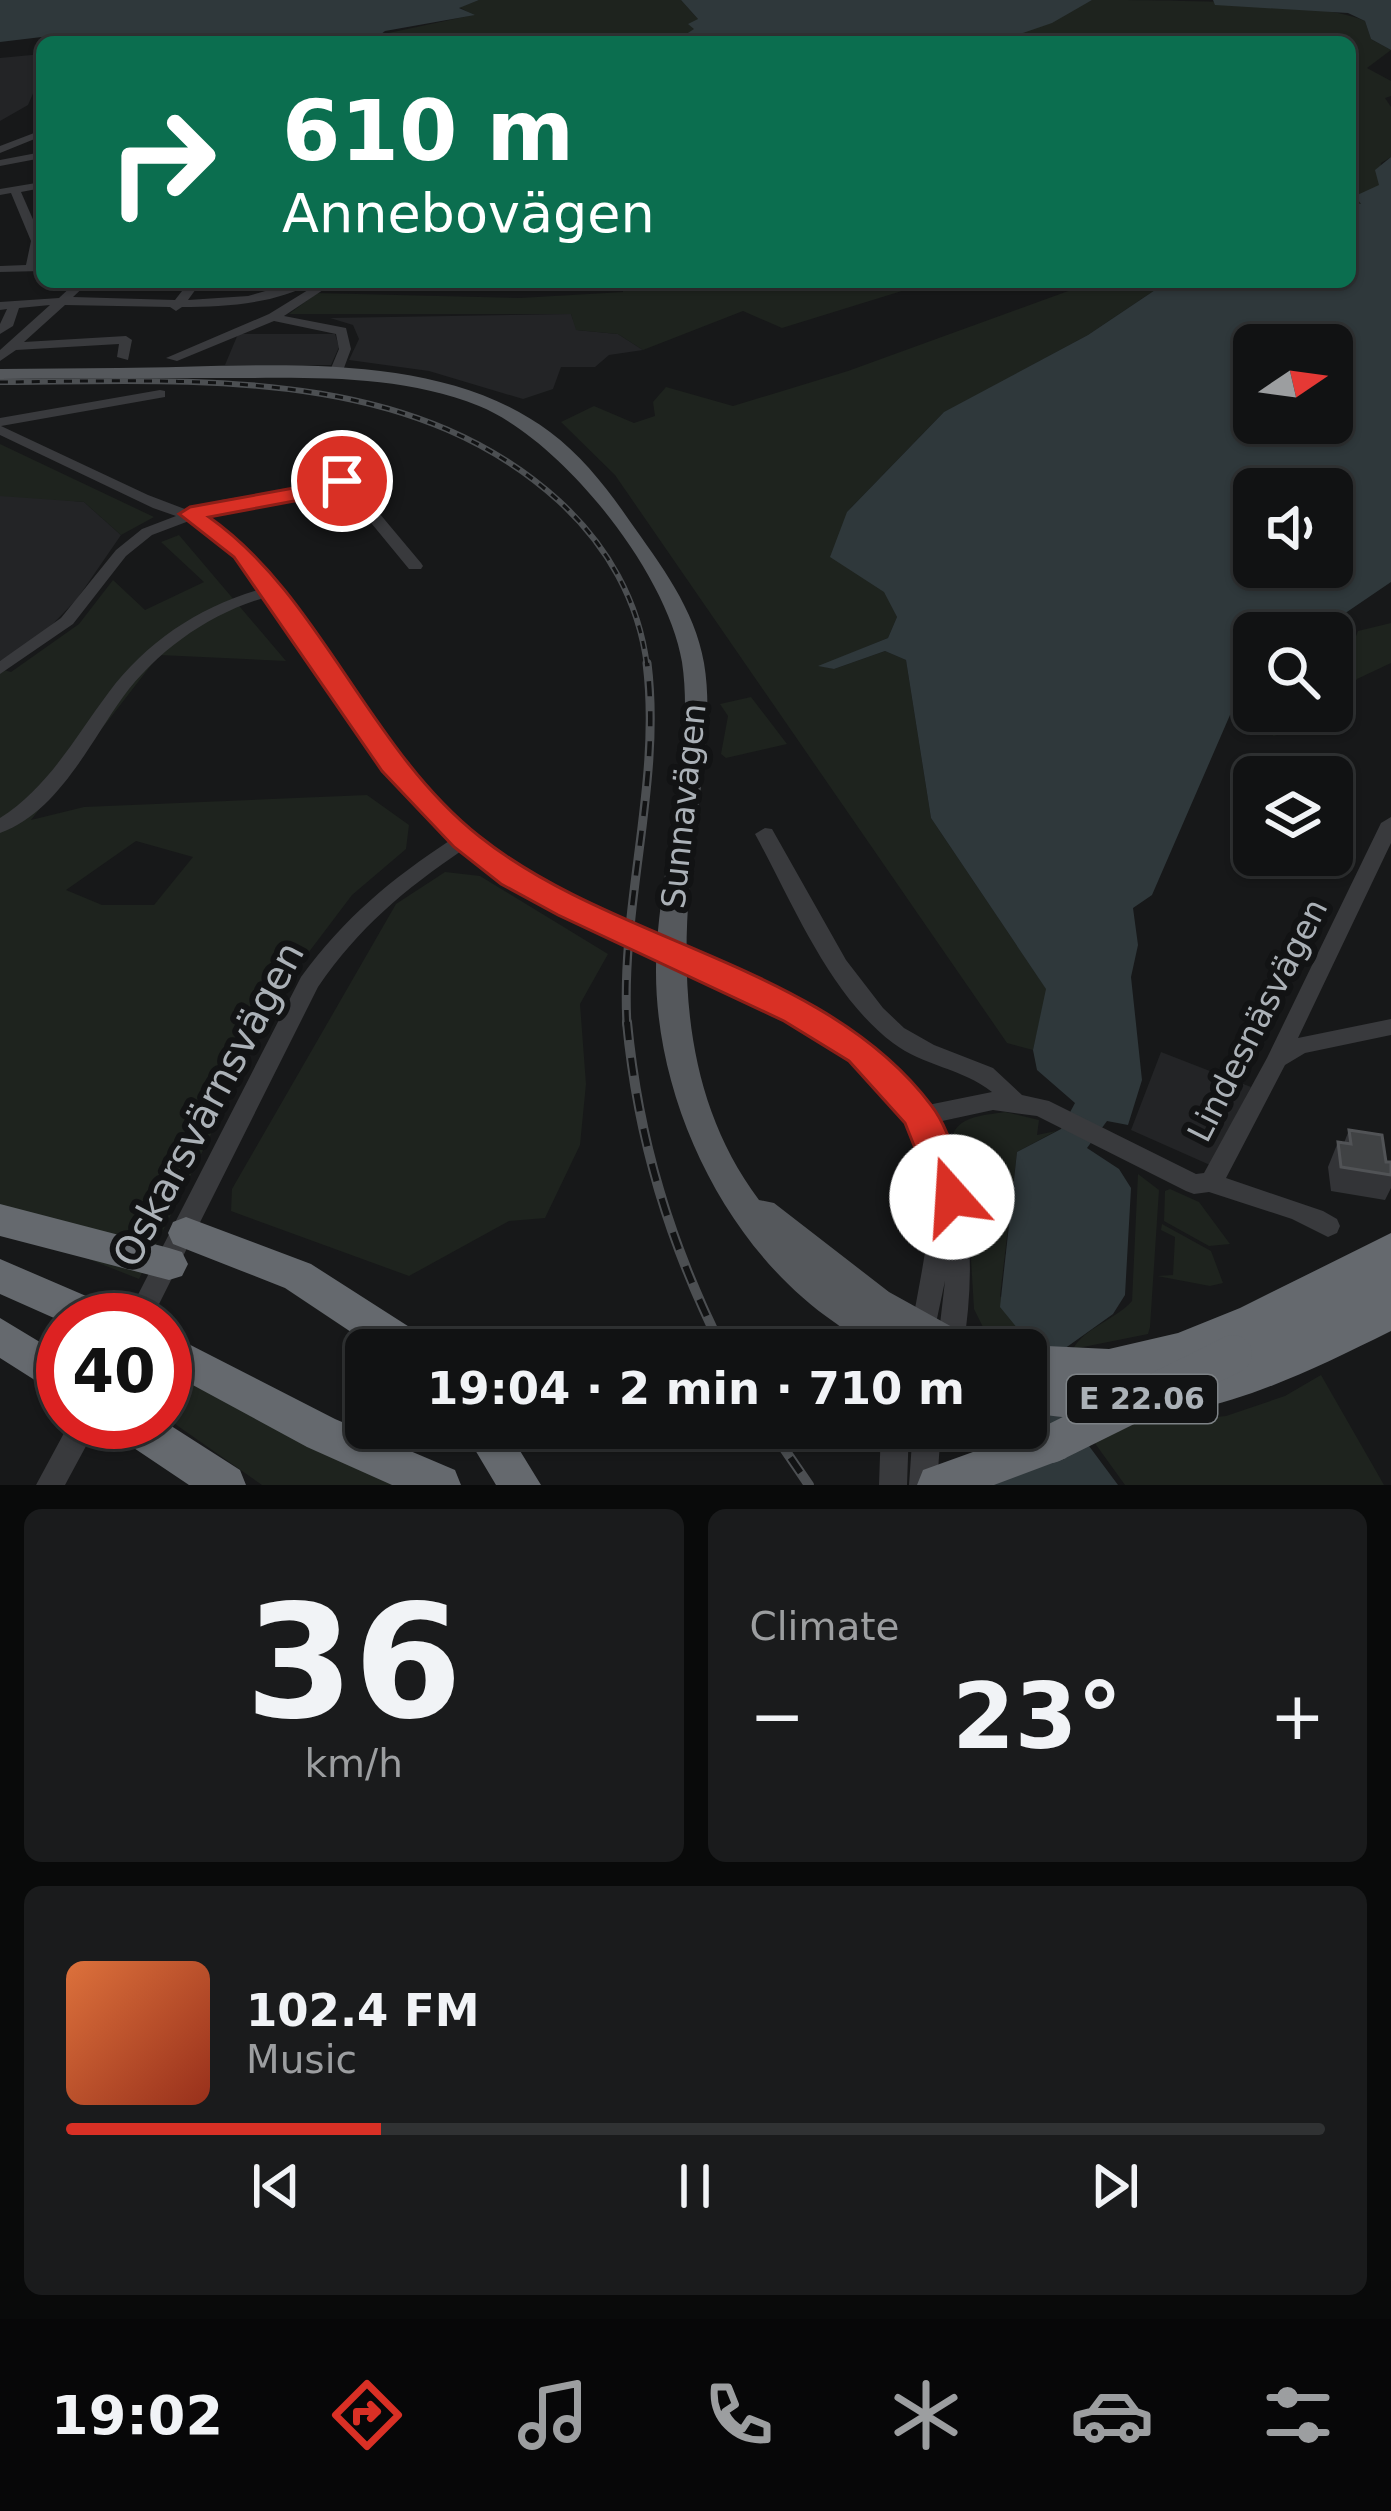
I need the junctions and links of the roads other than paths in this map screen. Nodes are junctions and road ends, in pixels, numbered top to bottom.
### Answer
1 (36, 135) edge
2 (0, 150) edge
3 (36, 156) edge
4 (0, 163) edge
5 (36, 186) edge
6 (15, 190) junction
7 (0, 192) edge
8 (36, 219) edge
9 (25, 220) junction
10 (36, 245) edge
11 (36, 268) edge
12 (0, 269) edge
13 (78, 288) edge
14 (191, 288) edge
15 (290, 288) edge
16 (319, 288) edge
17 (66, 301) junction
18 (7, 306) edge
19 (176, 307) junction
20 (273, 317) junction
21 (0, 330) edge
22 (16, 346) junction
23 (0, 357) edge
24 (123, 357) dead end
25 (172, 358) dead end
26 (337, 373) junction
27 (0, 374) edge
28 (160, 394) dead end
29 (0, 426) edge
30 (328, 460) dead end
31 (346, 485) junction
32 (184, 516) junction
33 (415, 566) dead end
34 (268, 592) junction
35 (0, 669) edge
36 (1391, 823) edge
37 (0, 826) edge
38 (765, 834) dead end
39 (464, 840) junction
40 (1382, 867) edge
41 (1391, 1027) edge
42 (1277, 1059) junction
43 (1013, 1100) junction
44 (920, 1116) junction
45 (945, 1172) junction
46 (1211, 1182) junction
47 (738, 1192) junction
48 (0, 1220) edge
49 (1328, 1226) dead end
50 (178, 1248) junction
51 (1391, 1249) edge
52 (0, 1276) edge
53 (1391, 1277) edge
54 (932, 1284) junction
55 (39, 1293) edge
56 (154, 1293) edge
57 (877, 1303) junction
58 (841, 1309) junction
59 (1391, 1312) edge
60 (379, 1329) edge
61 (861, 1329) edge
62 (893, 1329) edge
63 (913, 1329) edge
64 (936, 1329) edge
65 (945, 1329) edge
66 (0, 1336) edge
67 (0, 1346) edge
68 (36, 1361) edge
69 (36, 1364) edge
70 (192, 1364) edge
71 (1047, 1372) edge
72 (1084, 1385) junction
73 (1047, 1391) edge
74 (1051, 1444) junction
75 (70, 1449) edge
76 (171, 1449) edge
77 (496, 1449) edge
78 (894, 1449) edge
79 (926, 1449) edge
80 (50, 1485) edge
81 (224, 1485) edge
82 (440, 1485) edge
83 (520, 1485) edge
84 (893, 1485) edge
85 (923, 1485) edge
86 (938, 1485) edge
87 (977, 1485) edge

1 - 2 street
3 - 4 street
5 - 6 street
6 - 7 street
6 - 9 street
8 - 9 street
9 - 10 street
11 - 12 street
13 - 17 street
14 - 19 street
15 - 19 street
16 - 20 street
17 - 18 street
17 - 19 street
17 - 22 street
18 - 21 street
20 - 25 street
20 - 26 street
22 - 23 street
22 - 24 street
26 - 27 main road, Sunnavägen
26 - 47 main road, Sunnavägen
28 - 29 street
29 - 32 street
30 - 31 street
31 - 32 street
31 - 33 street
32 - 34 street
32 - 35 street
34 - 37 street
34 - 39 street
36 - 40 street, Lindesnäsvägen
38 - 43 street
39 - 44 street, bridge
39 - 50 street, Oskarsvärnsvägen
40 - 42 street, Lindesnäsvägen
41 - 42 street
42 - 46 street, Lindesnäsvägen
43 - 44 street, Lindesnäsvägen
43 - 46 street, Lindesnäsvägen
44 - 45 street
45 - 54 street
45 - 65 street
46 - 49 street, Lindesnäsvägen
47 - 57 main road, Sunnavägen
47 - 58 main road, Sunnavägen
48 - 50 highway
50 - 56 street, Oskarsvärnsvägen
50 - 60 highway
51 - 72 highway
52 - 55 highway
53 - 74 highway, E 22.06, bridge
54 - 57 street
54 - 64 street
57 - 63 main road, Sunnavägen
58 - 61 street
58 - 62 main road, Sunnavägen
59 - 72 highway
66 - 68 highway
67 - 69 highway
70 - 82 highway
71 - 72 highway
72 - 73 highway
74 - 86 highway, E 22.06
74 - 87 highway, E 22.06
75 - 80 street
76 - 81 highway
77 - 83 highway
78 - 84 street
79 - 85 street

